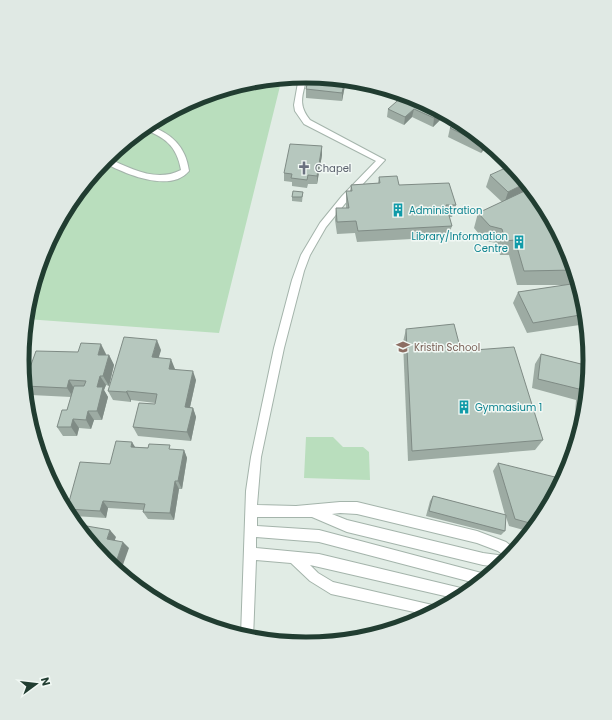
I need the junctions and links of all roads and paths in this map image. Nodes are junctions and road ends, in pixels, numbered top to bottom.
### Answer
1 (302, 83) edge
2 (153, 129) edge
3 (111, 163) edge
4 (252, 511) junction
5 (312, 511) junction
6 (251, 531) junction
7 (507, 550) edge
8 (250, 553) junction
9 (294, 558) junction
10 (497, 561) edge
11 (478, 577) edge
12 (456, 593) edge
13 (427, 609) edge
14 (247, 631) edge

1 - 4 lane
2 - 3 lane
4 - 5 lane
4 - 6 lane
5 - 7 lane
5 - 10 lane
6 - 8 lane
6 - 11 lane
8 - 9 lane
8 - 14 lane
9 - 12 lane
9 - 13 lane

